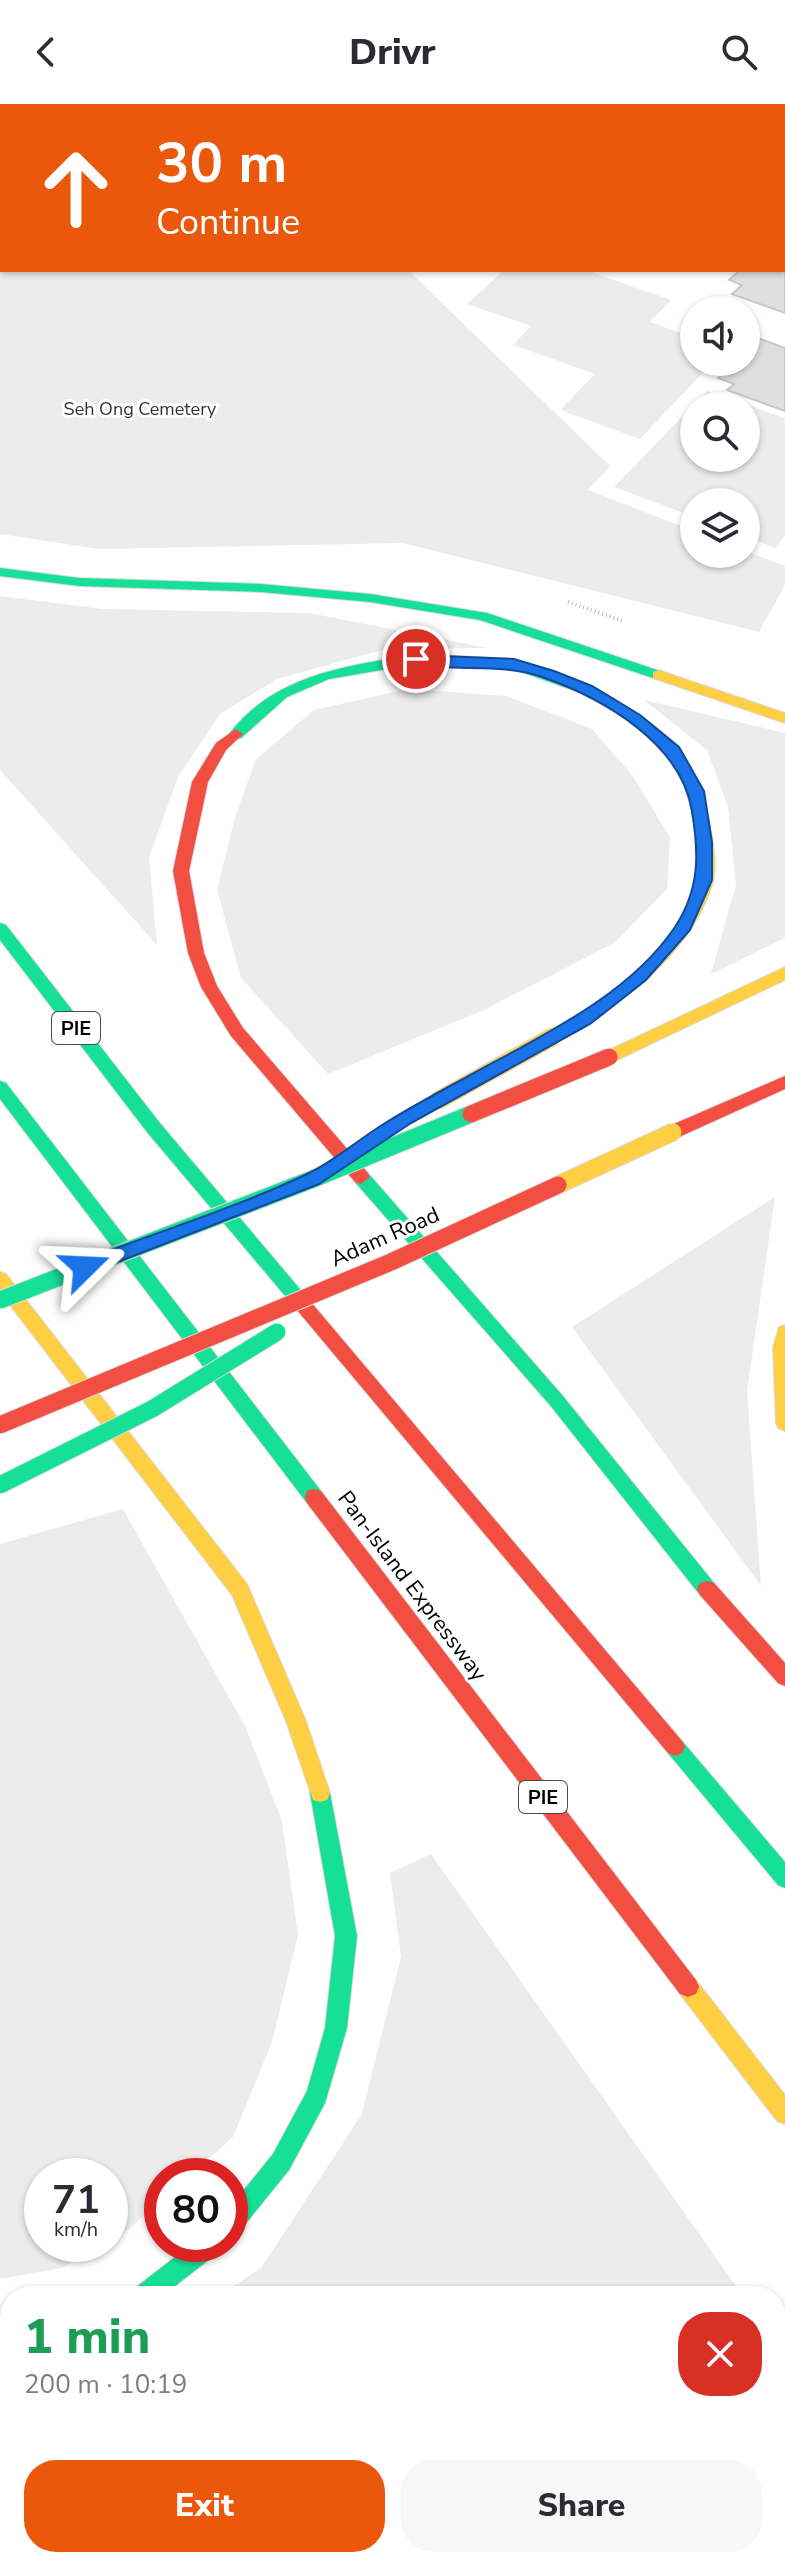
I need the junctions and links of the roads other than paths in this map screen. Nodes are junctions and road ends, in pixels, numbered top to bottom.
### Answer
1 (0, 572) edge
2 (785, 718) edge
3 (0, 929) edge
4 (785, 973) edge
5 (785, 1082) edge
6 (0, 1087) edge
7 (419, 1111) dead end
8 (392, 1127) dead end
9 (313, 1179) junction
10 (391, 1262) junction
11 (0, 1279) edge
12 (0, 1300) edge
13 (785, 1332) edge
14 (785, 1423) edge
15 (0, 1425) edge
16 (0, 1485) edge
17 (785, 1677) edge
18 (785, 1878) edge
19 (785, 2113) edge
20 (248, 2203) edge
21 (187, 2262) edge
22 (156, 2286) edge

1 - 2 highway
3 - 18 highway, PIE
4 - 9 highway, bridge
5 - 10 highway, Adam Road, bridge
6 - 19 highway, Pan-Island Expressway / PIE
7 - 17 highway, bridge
8 - 9 highway, bridge
9 - 12 highway, bridge
10 - 15 highway, Adam Road, bridge
10 - 16 highway, bridge
11 - 20 highway
13 - 14 highway
21 - 22 highway

